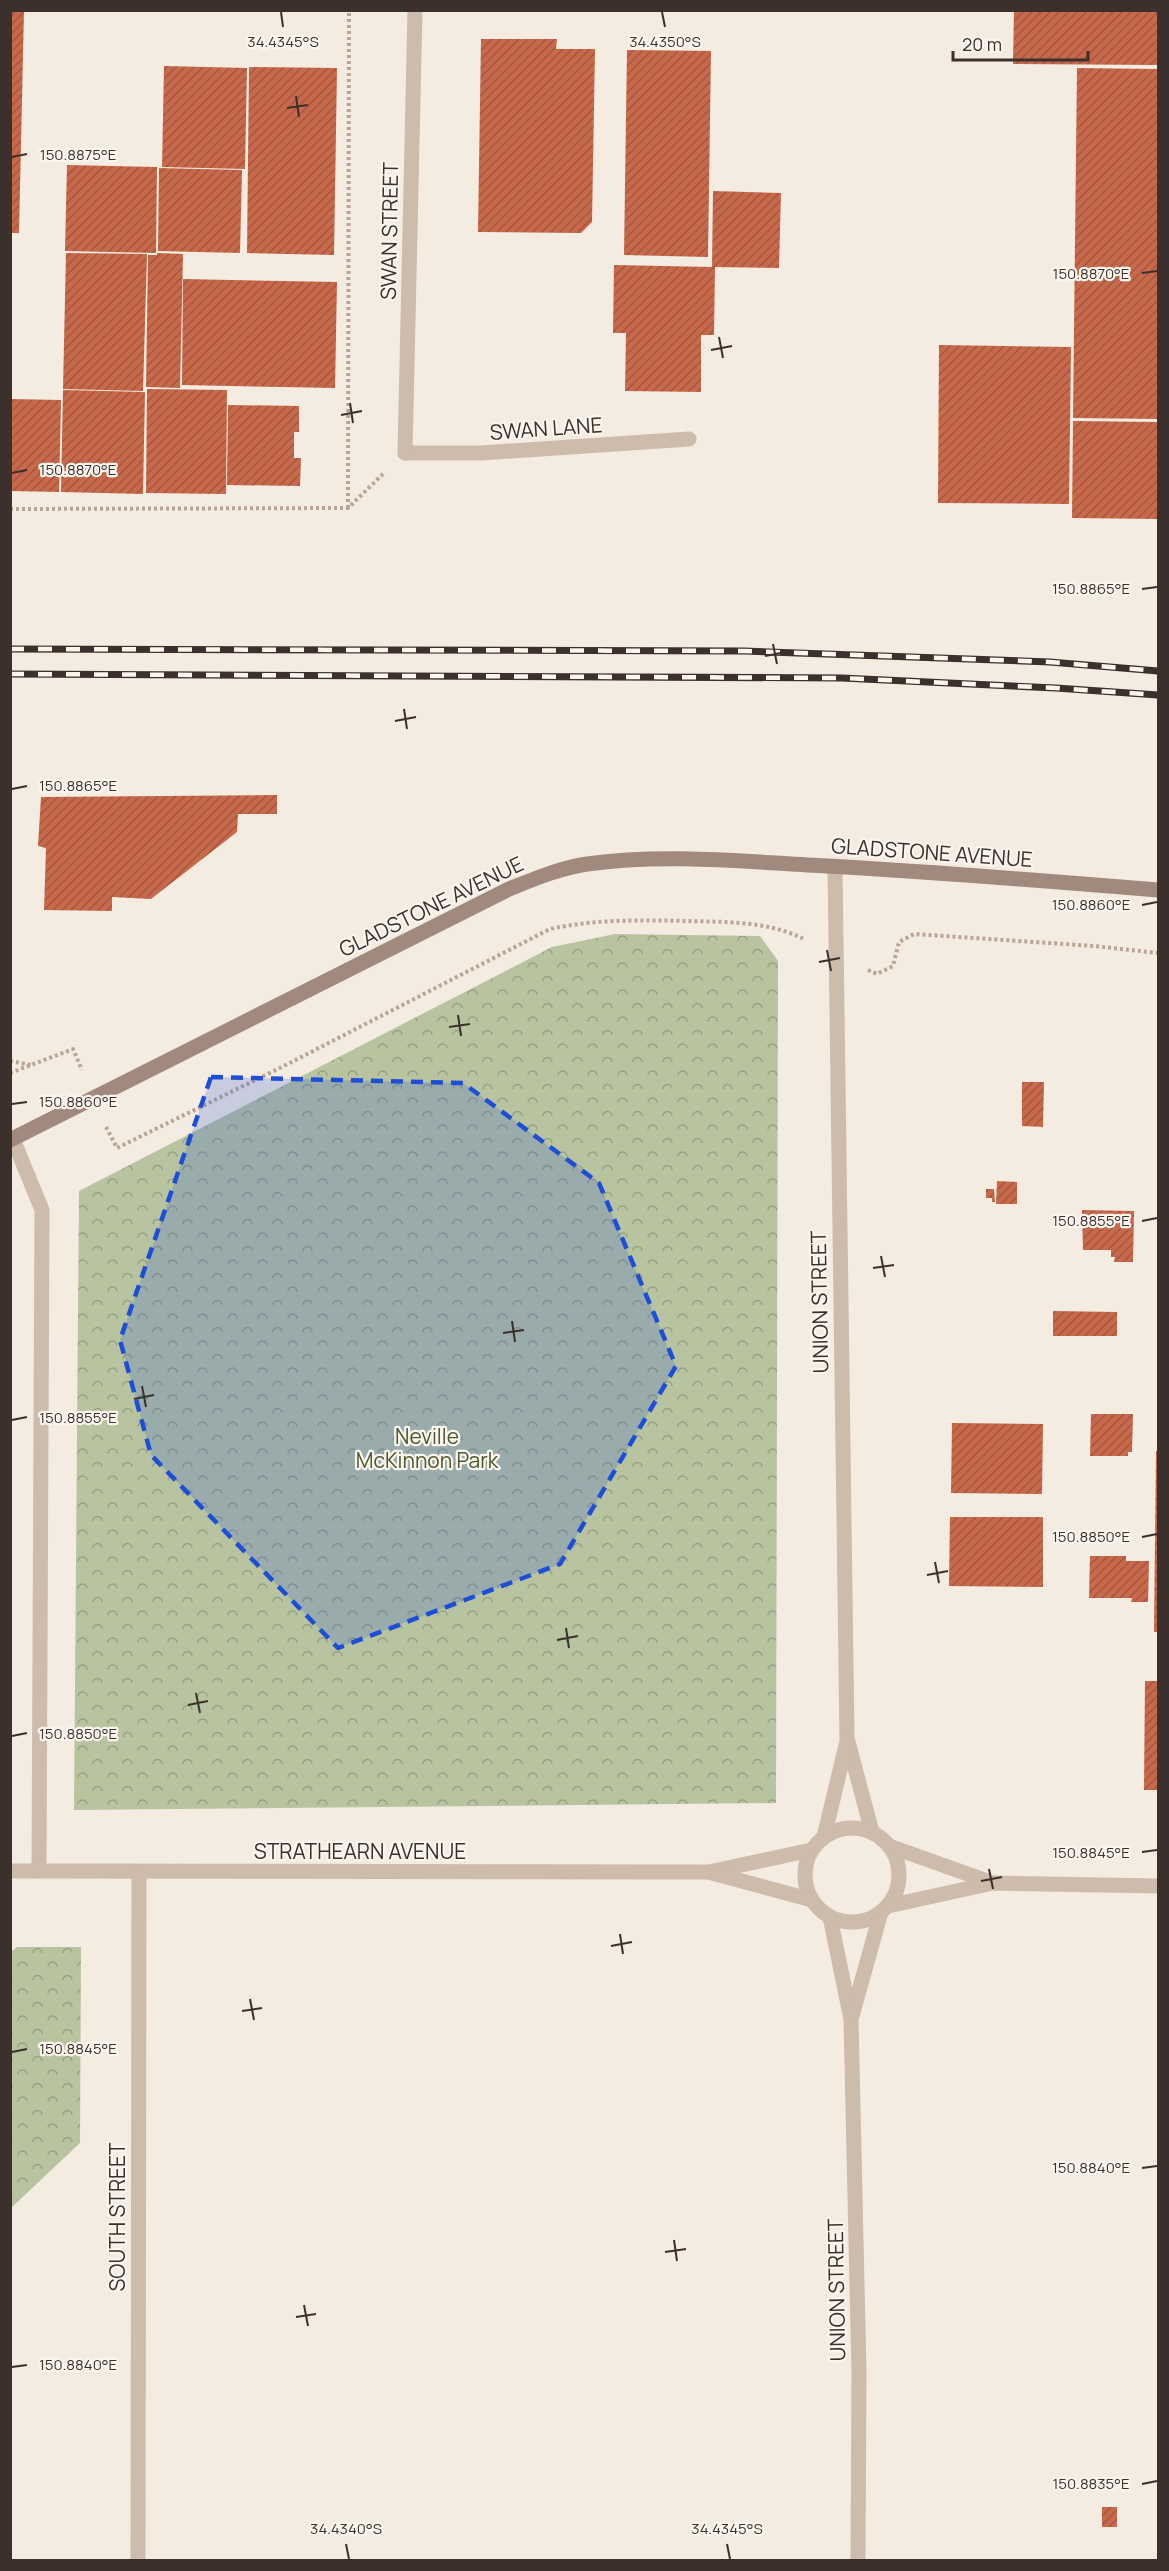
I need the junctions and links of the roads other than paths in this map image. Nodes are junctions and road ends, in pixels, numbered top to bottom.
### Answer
1 (415, 10) edge
2 (689, 439) dead end
3 (405, 453) joint
4 (835, 866) junction
5 (1158, 890) edge
6 (12, 1140) edge
7 (847, 1738) junction
8 (872, 1832) junction
9 (824, 1837) junction
10 (889, 1846) junction
11 (811, 1850) junction
12 (10, 1871) edge
13 (39, 1871) junction
14 (709, 1872) junction
15 (139, 1873) junction
16 (993, 1882) junction
17 (1158, 1886) edge
18 (812, 1900) junction
19 (884, 1909) junction
20 (830, 1917) junction
21 (851, 2019) junction
22 (138, 2560) edge
23 (858, 2560) edge

1 - 3 street, SWAN STREET
2 - 3 street, SWAN LANE
4 - 5 main road, GLADSTONE AVENUE
4 - 6 main road, GLADSTONE AVENUE
4 - 7 street, UNION STREET
6 - 13 street
7 - 8 street, UNION STREET
7 - 9 street, UNION STREET
8 - 9 street
8 - 10 street
9 - 11 street
10 - 16 street
10 - 19 street
11 - 14 street, STRATHEARN AVENUE
11 - 18 street
12 - 13 street, STRATHEARN AVENUE
13 - 15 street, STRATHEARN AVENUE
14 - 15 street, STRATHEARN AVENUE
14 - 18 street, STRATHEARN AVENUE
15 - 22 street, SOUTH STREET
16 - 17 street
16 - 19 street
18 - 20 street
19 - 20 street
19 - 21 street, UNION STREET
20 - 21 street, UNION STREET
21 - 23 street, UNION STREET

